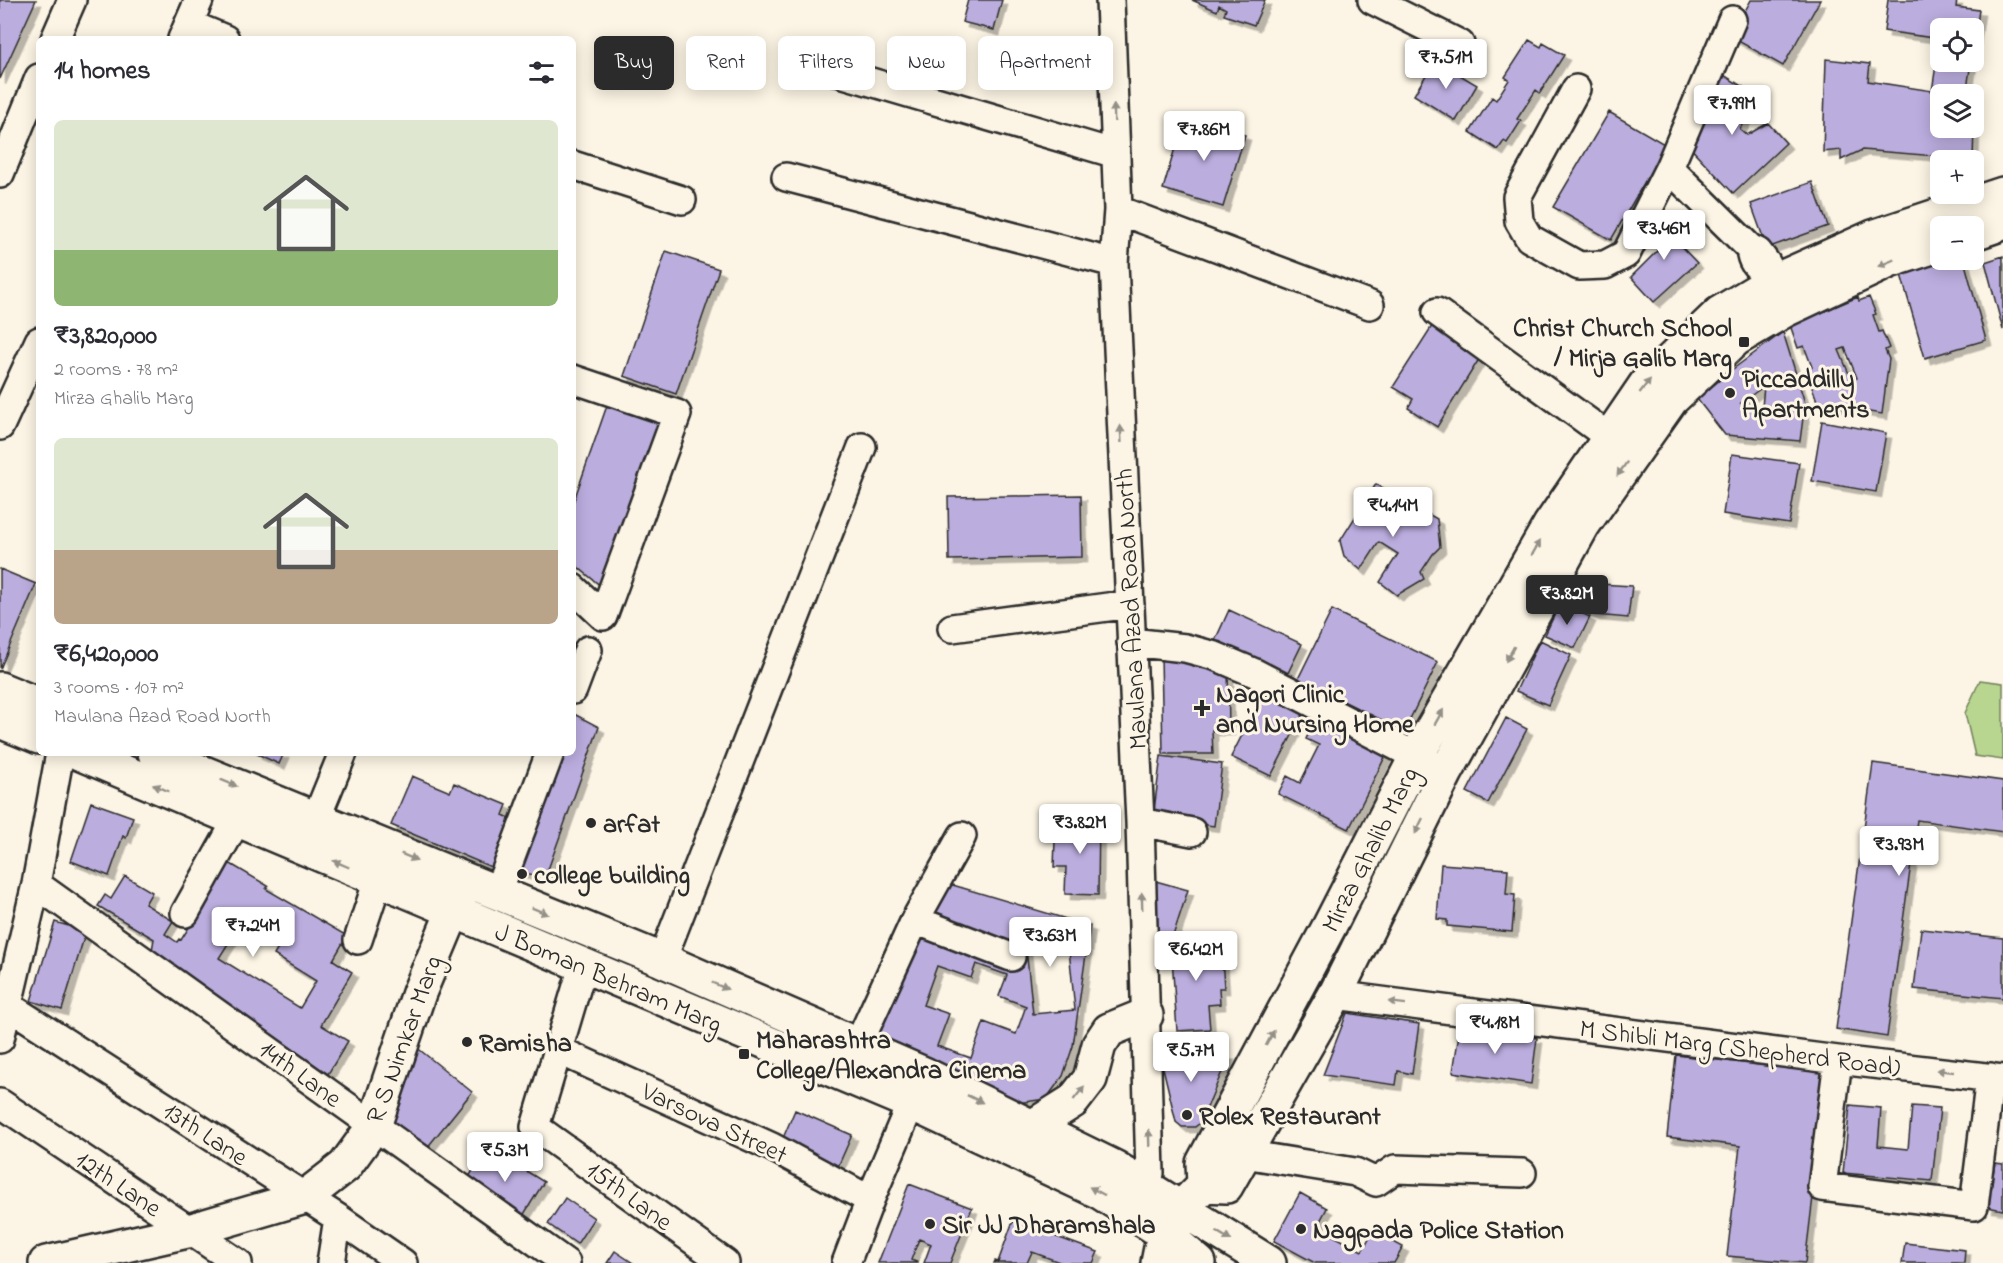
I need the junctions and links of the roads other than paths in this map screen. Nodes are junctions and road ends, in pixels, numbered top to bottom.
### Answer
1 (72, 0) edge
2 (1110, 0) edge
3 (1372, 0) edge
4 (1732, 20) dead end
5 (190, 21) edge
6 (56, 36) edge
7 (219, 36) edge
8 (1460, 44) dead end
9 (875, 83) edge
10 (36, 85) edge
11 (1576, 89) dead end
12 (1116, 154) junction
13 (576, 166) edge
14 (1669, 168) junction
15 (0, 174) edge
16 (786, 177) dead end
17 (2003, 194) edge
18 (682, 200) dead end
19 (1118, 210) junction
20 (2003, 223) edge
21 (1984, 230) edge
22 (1930, 248) edge
23 (1114, 263) junction
24 (1774, 289) junction
25 (1370, 304) dead end
26 (1437, 312) dead end
27 (36, 348) edge
28 (576, 381) edge
29 (0, 426) edge
30 (1609, 437) junction
31 (862, 447) dead end
32 (576, 591) edge
33 (1130, 604) junction
34 (952, 628) dead end
35 (1131, 642) junction
36 (588, 650) dead end
37 (576, 682) edge
38 (0, 689) edge
39 (36, 704) edge
40 (0, 721) edge
41 (36, 736) edge
42 (59, 756) edge
43 (86, 756) edge
44 (163, 756) edge
45 (342, 756) edge
46 (549, 756) edge
47 (1416, 757) junction
48 (1446, 772) junction
49 (316, 819) junction
50 (237, 820) junction
51 (1140, 822) junction
52 (1192, 832) dead end
53 (962, 836) dead end
54 (378, 880) junction
55 (36, 884) junction
56 (481, 886) junction
57 (453, 911) junction
58 (185, 913) dead end
59 (915, 920) junction
60 (358, 940) dead end
61 (1011, 957) dead end
62 (662, 960) junction
63 (583, 966) junction
64 (1335, 995) junction
65 (7, 1005) junction
66 (1146, 1015) junction
67 (0, 1039) edge
68 (858, 1045) junction
69 (558, 1050) junction
70 (1838, 1060) junction
71 (1997, 1078) edge
72 (0, 1103) edge
73 (911, 1103) junction
74 (374, 1126) junction
75 (1032, 1127) junction
76 (1244, 1154) junction
77 (1522, 1173) dead end
78 (1204, 1185) junction
79 (305, 1197) junction
80 (870, 1200) junction
81 (1142, 1202) junction
82 (338, 1218) junction
83 (192, 1230) junction
84 (1167, 1235) edge
85 (84, 1259) edge
86 (46, 1263) edge
87 (238, 1263) edge
88 (331, 1263) edge
89 (403, 1263) edge
90 (566, 1263) edge
91 (725, 1263) edge
92 (846, 1263) edge
93 (1199, 1263) edge
94 (1269, 1263) edge

1 - 6 street
12 -> 2 street, Maulana Azad Road North
3 - 8 street
4 - 14 street
5 - 7 street
9 - 12 street
10 - 15 street
11 - 14 street
12 - 19 street, Maulana Azad Road North
13 - 18 street
14 - 24 street
16 - 23 street
17 - 24 main road, Mirza Ghalib Marg
19 - 23 street, Maulana Azad Road North
19 - 25 street
20 - 21 main road
22 -> 24 main road, Mirza Ghalib Marg
33 -> 23 street, Maulana Azad Road North
30 -> 24 main road, Mirza Ghalib Marg
24 -> 48 main road, Mirza Ghalib Marg
26 - 30 street
27 - 29 street
28 - 32 street
47 -> 30 main road, Mirza Ghalib Marg
31 - 62 street
33 - 34 street
33 - 35 street, Maulana Azad Road North
35 - 47 street
35 - 51 street, Maulana Azad Road North
36 - 37 street
38 - 39 main road
40 - 41 main road
42 - 55 street
50 -> 43 main road, J Boman Behram Marg
44 -> 49 main road, J Boman Behram Marg
45 - 49 street
46 - 56 street
47 - 48 street
78 -> 47 main road, Mirza Ghalib Marg
48 -> 64 main road, Mirza Ghalib Marg
49 -> 56 main road, J Boman Behram Marg
54 -> 50 main road, J Boman Behram Marg
50 - 58 street
51 - 52 street
66 -> 51 street, Maulana Azad Road North
53 - 59 street
54 - 57 main road, J Boman Behram Marg
54 - 60 street
55 - 65 street
55 - 74 street, 14th Lane
56 - 57 main road, R S Nimkar Marg
56 -> 62 main road, J Boman Behram Marg
57 - 63 main road, J Boman Behram Marg
57 - 74 main road, R S Nimkar Marg
59 - 61 street
59 - 68 street
62 -> 68 main road, J Boman Behram Marg
63 - 69 street
63 - 73 main road, J Boman Behram Marg
70 -> 64 street, M Shibli Marg (Shepherd Road)
64 - 76 main road, Mirza Ghalib Marg
65 - 67 street
65 - 79 street, 13th Lane
75 -> 66 main road
81 -> 66 street, Maulana Azad Road North
68 -> 75 main road, J Boman Behram Marg
69 - 80 street, Varsova Street
69 - 91 street, 15th Lane
71 -> 70 street, M Shibli Marg (Shepherd Road)
70 - 71 street
72 - 83 street, 12th Lane
73 - 80 street
81 -> 73 main road, J Boman Behram Marg
74 - 79 main road, R S Nimkar Marg
74 - 90 street, 14th Lane
75 - 81 main road, J Boman Behram Marg
76 - 77 street
76 - 78 main road, Mirza Ghalib Marg
78 - 84 main road
79 - 82 street, 13th Lane
79 - 83 main road, R S Nimkar Marg
80 - 92 street
81 - 84 main road, J Boman Behram Marg
82 - 88 street
82 - 89 street, 13th Lane
83 - 85 main road, R S Nimkar Marg
83 - 87 street, 12th Lane
84 - 93 main road
84 -> 94 main road
85 - 86 main road, R S Nimkar Marg

